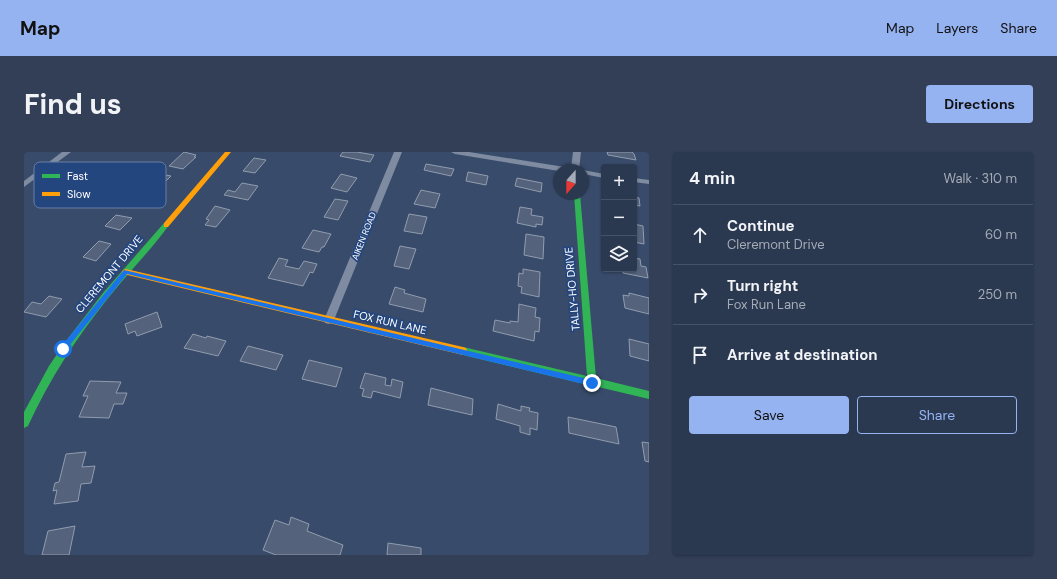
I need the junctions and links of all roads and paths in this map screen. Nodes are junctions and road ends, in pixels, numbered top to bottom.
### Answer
1 (67, 152) edge
2 (228, 152) edge
3 (398, 152) edge
4 (456, 152) edge
5 (577, 152) edge
6 (54, 162) edge
7 (576, 164) edge
8 (553, 167) edge
9 (589, 173) edge
10 (601, 175) edge
11 (34, 177) edge
12 (637, 180) edge
13 (649, 182) edge
14 (24, 185) edge
15 (577, 200) edge
16 (126, 272) junction
17 (330, 320) junction
18 (592, 383) junction
19 (649, 395) edge
20 (24, 423) edge

1 - 6 street
2 - 16 street, CLEREMONT DRIVE
3 - 17 street, AIKEN ROAD
4 - 8 street
5 - 7 street
9 - 10 street
11 - 14 street
12 - 13 street
15 - 18 street, TALLY-HO DRIVE
16 - 17 street, FOX RUN LANE
16 - 20 street, CLEREMONT DRIVE
17 - 18 street, FOX RUN LANE
18 - 19 street, FOX RUN LANE

